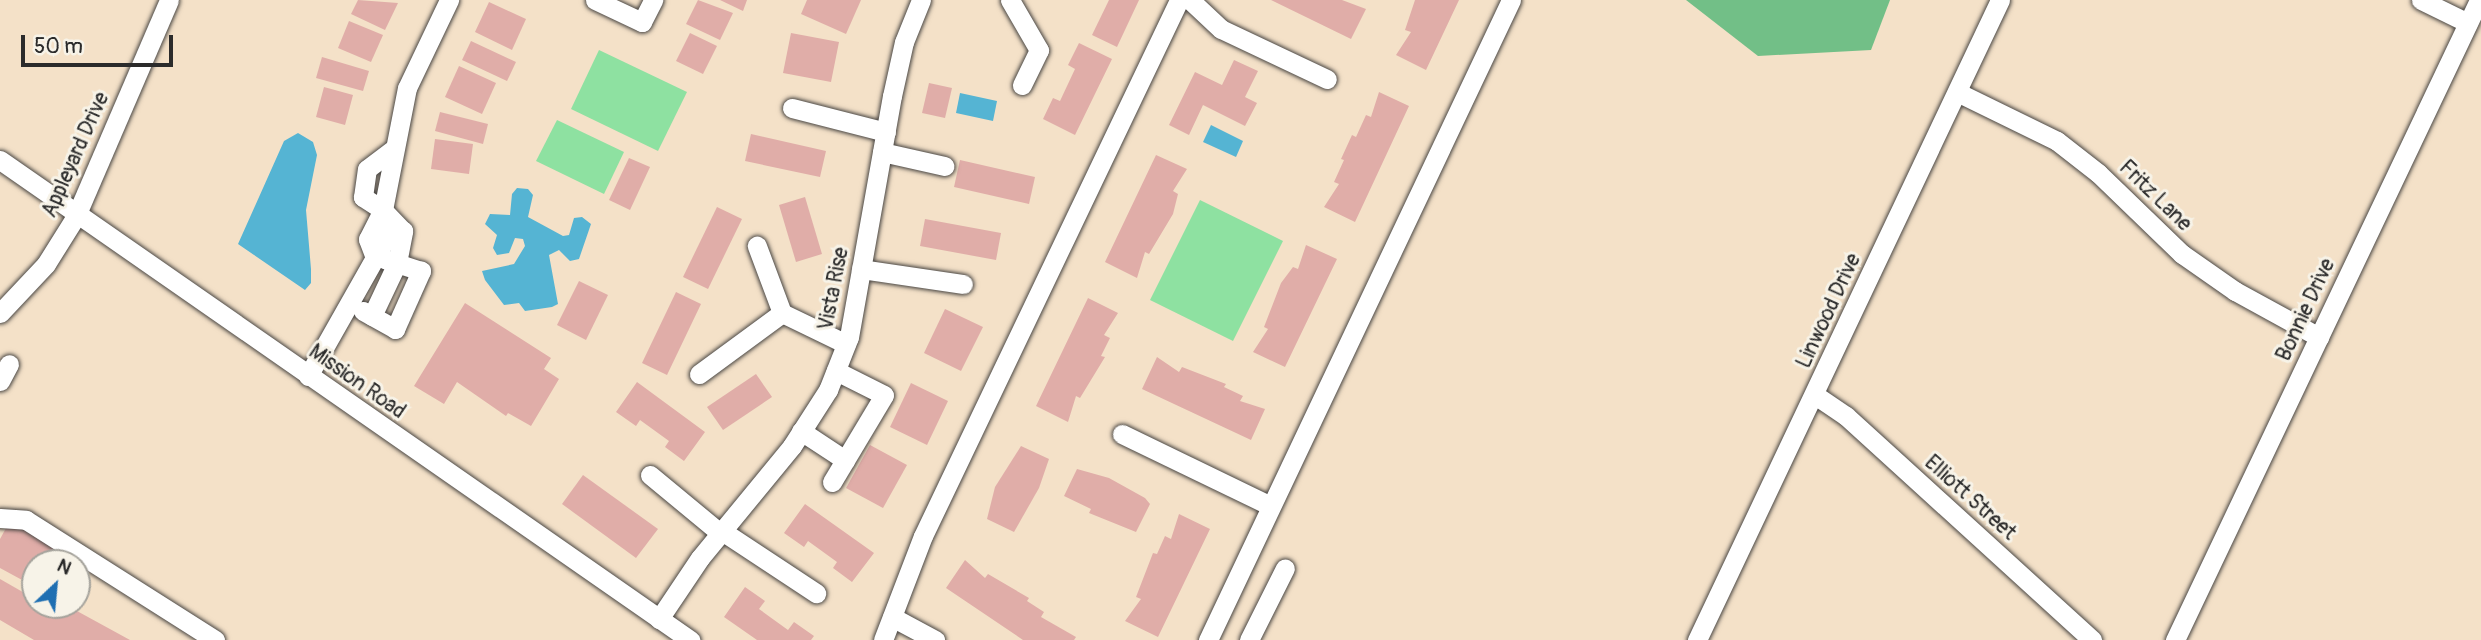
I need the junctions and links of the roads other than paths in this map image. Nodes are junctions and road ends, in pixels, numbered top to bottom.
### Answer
1 (169, 0) edge
2 (449, 0) edge
3 (595, 0) edge
4 (653, 0) edge
5 (922, 0) edge
6 (1011, 0) edge
7 (1179, 0) edge
8 (1190, 0) edge
9 (1511, 0) edge
10 (2000, 0) edge
11 (2421, 0) edge
12 (2479, 0) edge
13 (2468, 23) junction
14 (1327, 79) dead end
15 (1022, 85) dead end
16 (1957, 92) junction
17 (792, 108) dead end
18 (886, 132) junction
19 (882, 152) junction
20 (0, 160) edge
21 (944, 166) dead end
22 (383, 210) junction
23 (76, 216) junction
24 (757, 246) dead end
25 (374, 255) junction
26 (397, 263) junction
27 (861, 269) junction
28 (963, 284) dead end
29 (348, 302) junction
30 (0, 313) edge
31 (782, 313) junction
32 (2319, 337) junction
33 (846, 344) junction
34 (836, 370) junction
35 (699, 374) dead end
36 (308, 376) junction
37 (1815, 394) junction
38 (802, 431) junction
39 (1122, 434) dead end
40 (845, 460) junction
41 (650, 475) dead end
42 (832, 482) dead end
43 (1272, 506) junction
44 (0, 518) edge
45 (721, 532) junction
46 (1285, 568) dead end
47 (816, 593) dead end
48 (892, 617) junction
49 (659, 619) junction
50 (215, 640) edge
51 (690, 640) edge
52 (883, 640) edge
53 (935, 640) edge
54 (1208, 640) edge
55 (1249, 640) edge
56 (1697, 640) edge
57 (2092, 640) edge
58 (2175, 640) edge

1 - 23 street, Appleyard Drive
2 - 22 street
3 - 4 street
5 - 18 street, Vista Rise
6 - 15 street
7 - 48 street
8 - 14 street
9 - 43 street
10 - 16 street, Linwood Drive
11 - 13 street
12 - 13 street, Bonnie Drive
13 - 32 street, Bonnie Drive
16 - 32 street, Fritz Lane
16 - 37 street, Linwood Drive
17 - 18 street
18 - 19 street, Vista Rise
19 - 21 street
19 - 27 street, Vista Rise
20 - 23 street, Mission Road
22 - 25 street
22 - 26 street
23 - 30 street, Appleyard Drive
23 - 36 street, Mission Road
24 - 31 street
25 - 26 street
25 - 29 street
26 - 29 street
27 - 28 street
27 - 33 street, Vista Rise
29 - 36 street
31 - 33 street
31 - 35 street
32 - 58 street, Bonnie Drive
33 - 34 street, Vista Rise
34 - 38 street, Vista Rise
34 - 40 street
36 - 49 street, Mission Road
37 - 56 street, Linwood Drive
37 - 57 street, Elliott Street
38 - 40 street
38 - 45 street, Vista Rise
39 - 43 street
40 - 42 street
41 - 45 street
43 - 54 street
44 - 50 street
45 - 47 street
45 - 49 street, Vista Rise
46 - 55 street
48 - 52 street
48 - 53 street
49 - 51 street, Mission Road

